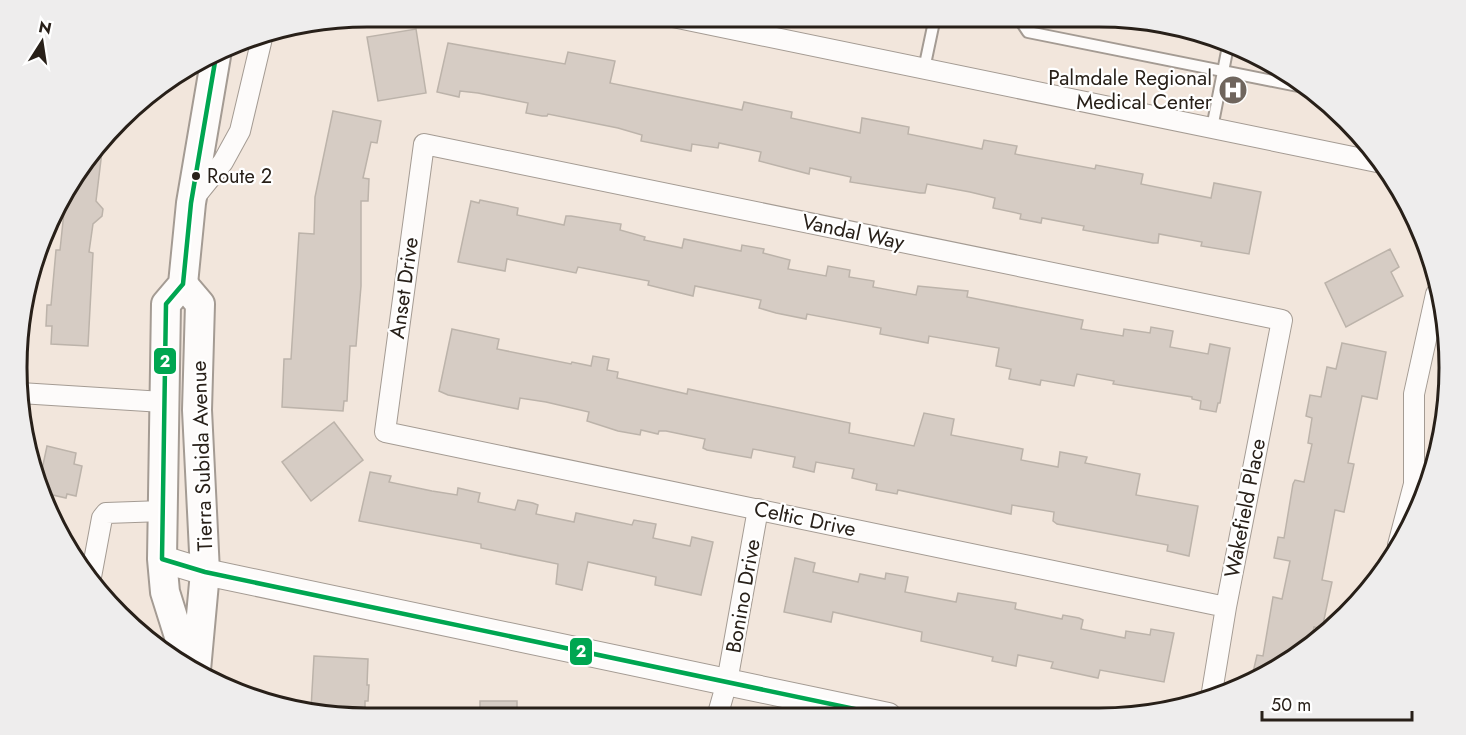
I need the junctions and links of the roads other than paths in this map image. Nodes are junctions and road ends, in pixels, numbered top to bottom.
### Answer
1 (721, 27) edge
2 (933, 27) edge
3 (1025, 27) edge
4 (261, 44) edge
5 (1227, 52) edge
6 (215, 63) edge
7 (924, 69) junction
8 (1223, 71) junction
9 (1288, 84) edge
10 (1212, 128) junction
11 (424, 144) joint
12 (1369, 160) edge
13 (191, 203) junction
14 (183, 284) junction
15 (1433, 307) edge
16 (1282, 320) joint
17 (28, 394) edge
18 (163, 402) junction
19 (385, 432) joint
20 (759, 509) junction
21 (162, 511) junction
22 (1407, 512) edge
23 (162, 559) junction
24 (91, 566) edge
25 (205, 572) junction
26 (1226, 607) junction
27 (185, 655) edge
28 (197, 662) edge
29 (727, 682) junction
30 (1213, 688) edge
31 (720, 708) edge
32 (850, 708) edge

1 - 7 street
2 - 7 lane
3 - 8 lane
4 - 13 street
5 - 8 lane
6 - 13 main road
7 - 10 street
8 - 9 lane
8 - 10 lane
10 - 12 street
11 - 16 street, Vandal Way
11 - 19 street, Anset Drive
13 - 14 main road
14 - 18 main road, Tierra Subida Avenue
14 - 25 main road, Tierra Subida Avenue
15 - 22 street
16 - 26 street, Wakefield Place
17 - 18 street
18 - 21 main road, Tierra Subida Avenue
19 - 20 street, Celtic Drive
20 - 26 street, Celtic Drive
20 - 29 street, Bonino Drive
21 - 23 main road, Tierra Subida Avenue
21 - 24 street
23 - 25 street
23 - 27 main road, Tierra Subida Avenue
25 - 28 main road, Tierra Subida Avenue
25 - 29 street
26 - 30 street, Wakefield Place
29 - 31 street, Bonino Drive
29 - 32 street

